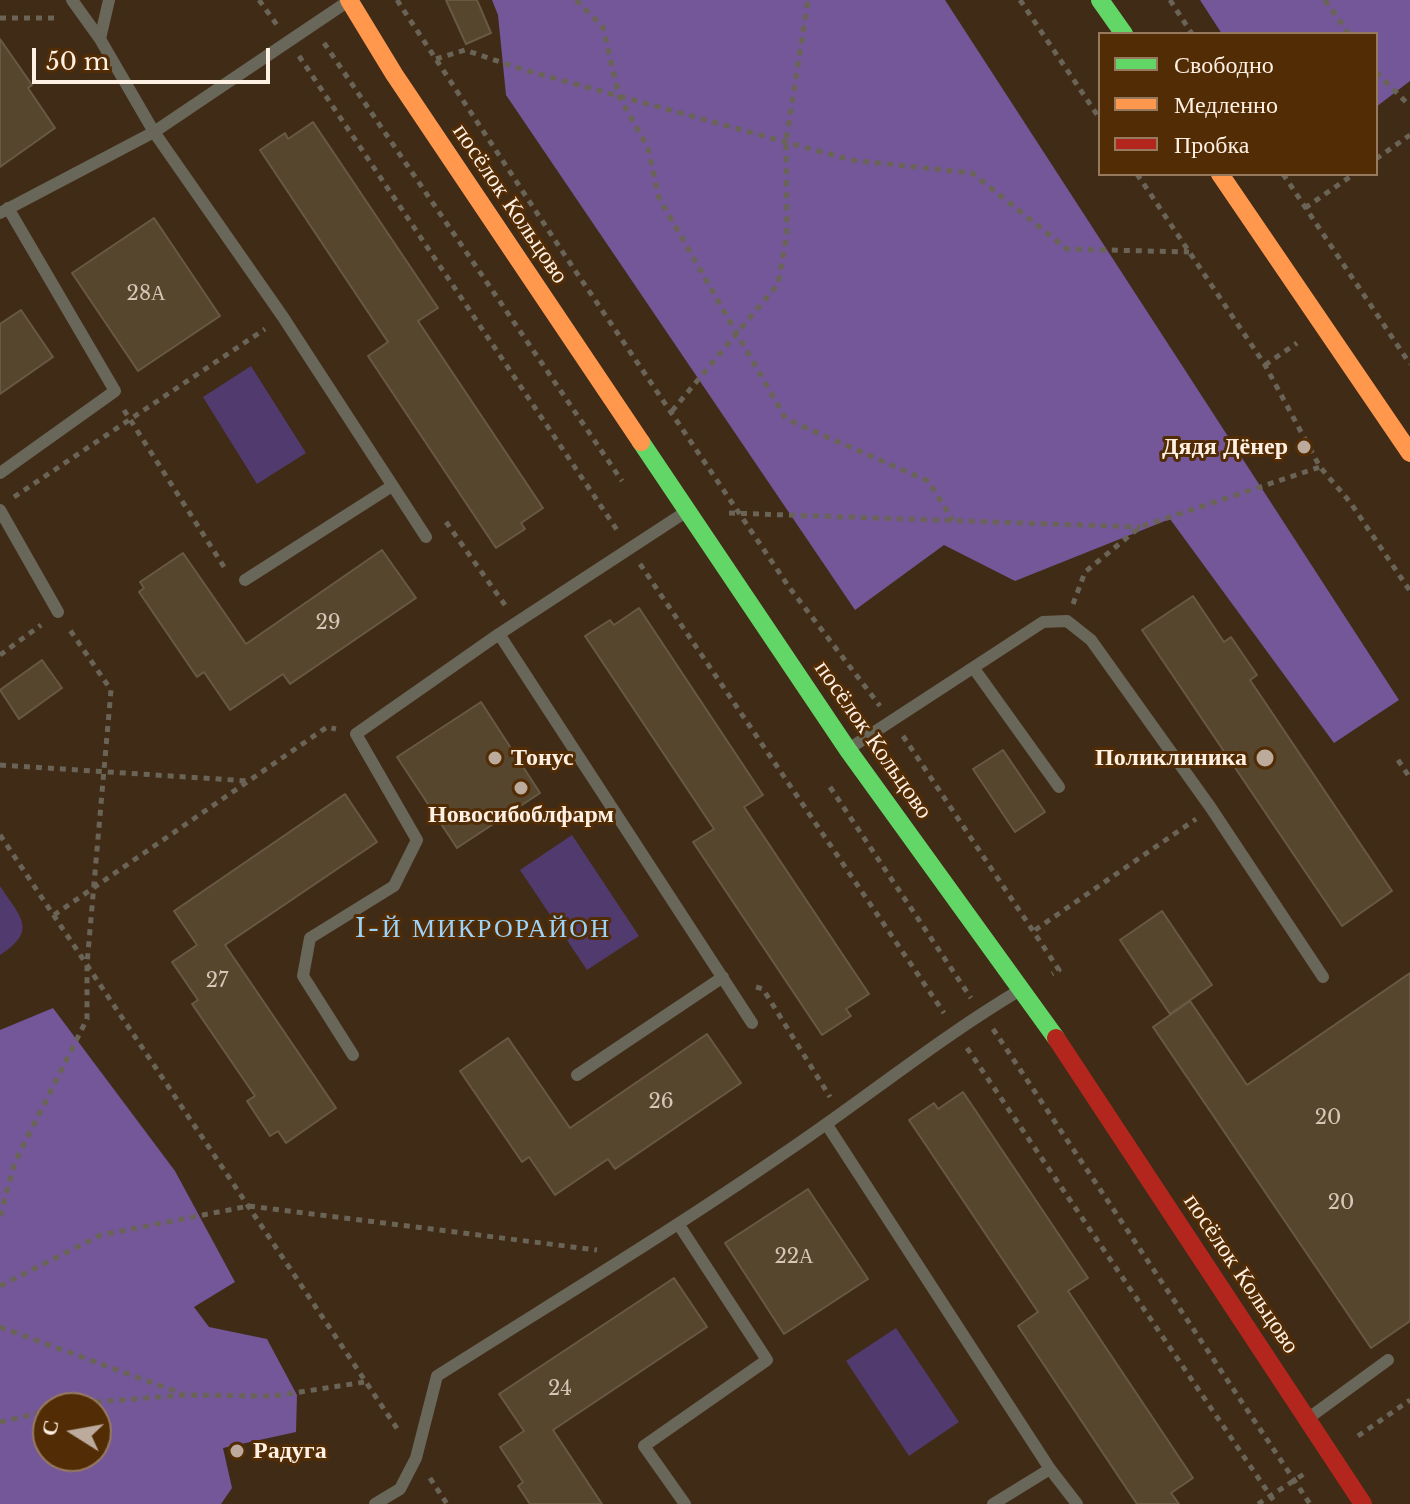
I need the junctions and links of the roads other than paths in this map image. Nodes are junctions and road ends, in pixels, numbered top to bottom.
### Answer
1 (72, 0) edge
2 (109, 0) edge
3 (349, 0) edge
4 (1100, 0) edge
5 (1123, 32) edge
6 (100, 39) junction
7 (154, 132) junction
8 (1221, 176) edge
9 (4, 211) edge
10 (1410, 453) edge
11 (0, 473) edge
12 (392, 486) junction
13 (0, 510) edge
14 (687, 511) junction
15 (426, 537) dead end
16 (245, 580) road end
17 (58, 612) road end
18 (499, 634) junction
19 (975, 670) junction
20 (848, 750) junction
21 (1059, 787) dead end
22 (723, 977) junction
23 (1323, 977) dead end
24 (1023, 988) junction
25 (752, 1023) dead end
26 (353, 1055) dead end
27 (577, 1075) dead end
28 (827, 1125) junction
29 (679, 1225) junction
30 (1388, 1360) dead end
31 (1308, 1419) junction
32 (1050, 1469) junction
33 (375, 1504) edge
34 (685, 1504) edge
35 (993, 1504) edge
36 (1077, 1504) edge
37 (1363, 1504) edge

1 - 6 lane
2 - 6 lane
3 - 7 lane
3 - 14 street, посёлок Кольцово
4 - 5 street
6 - 7 lane
7 - 9 lane
7 - 12 lane
8 - 10 street
9 - 11 lane
12 - 15 lane
12 - 16 lane
13 - 17 lane
14 - 18 lane
14 - 20 street, посёлок Кольцово
18 - 22 lane
18 - 26 lane
19 - 20 lane
19 - 21 lane
19 - 23 lane
20 - 24 street, посёлок Кольцово
22 - 25 lane
22 - 27 lane
24 - 28 lane
24 - 31 street, посёлок Кольцово
28 - 29 lane
28 - 32 lane
29 - 33 lane
29 - 34 lane
30 - 31 lane
31 - 37 street, посёлок Кольцово
32 - 35 lane
32 - 36 lane

